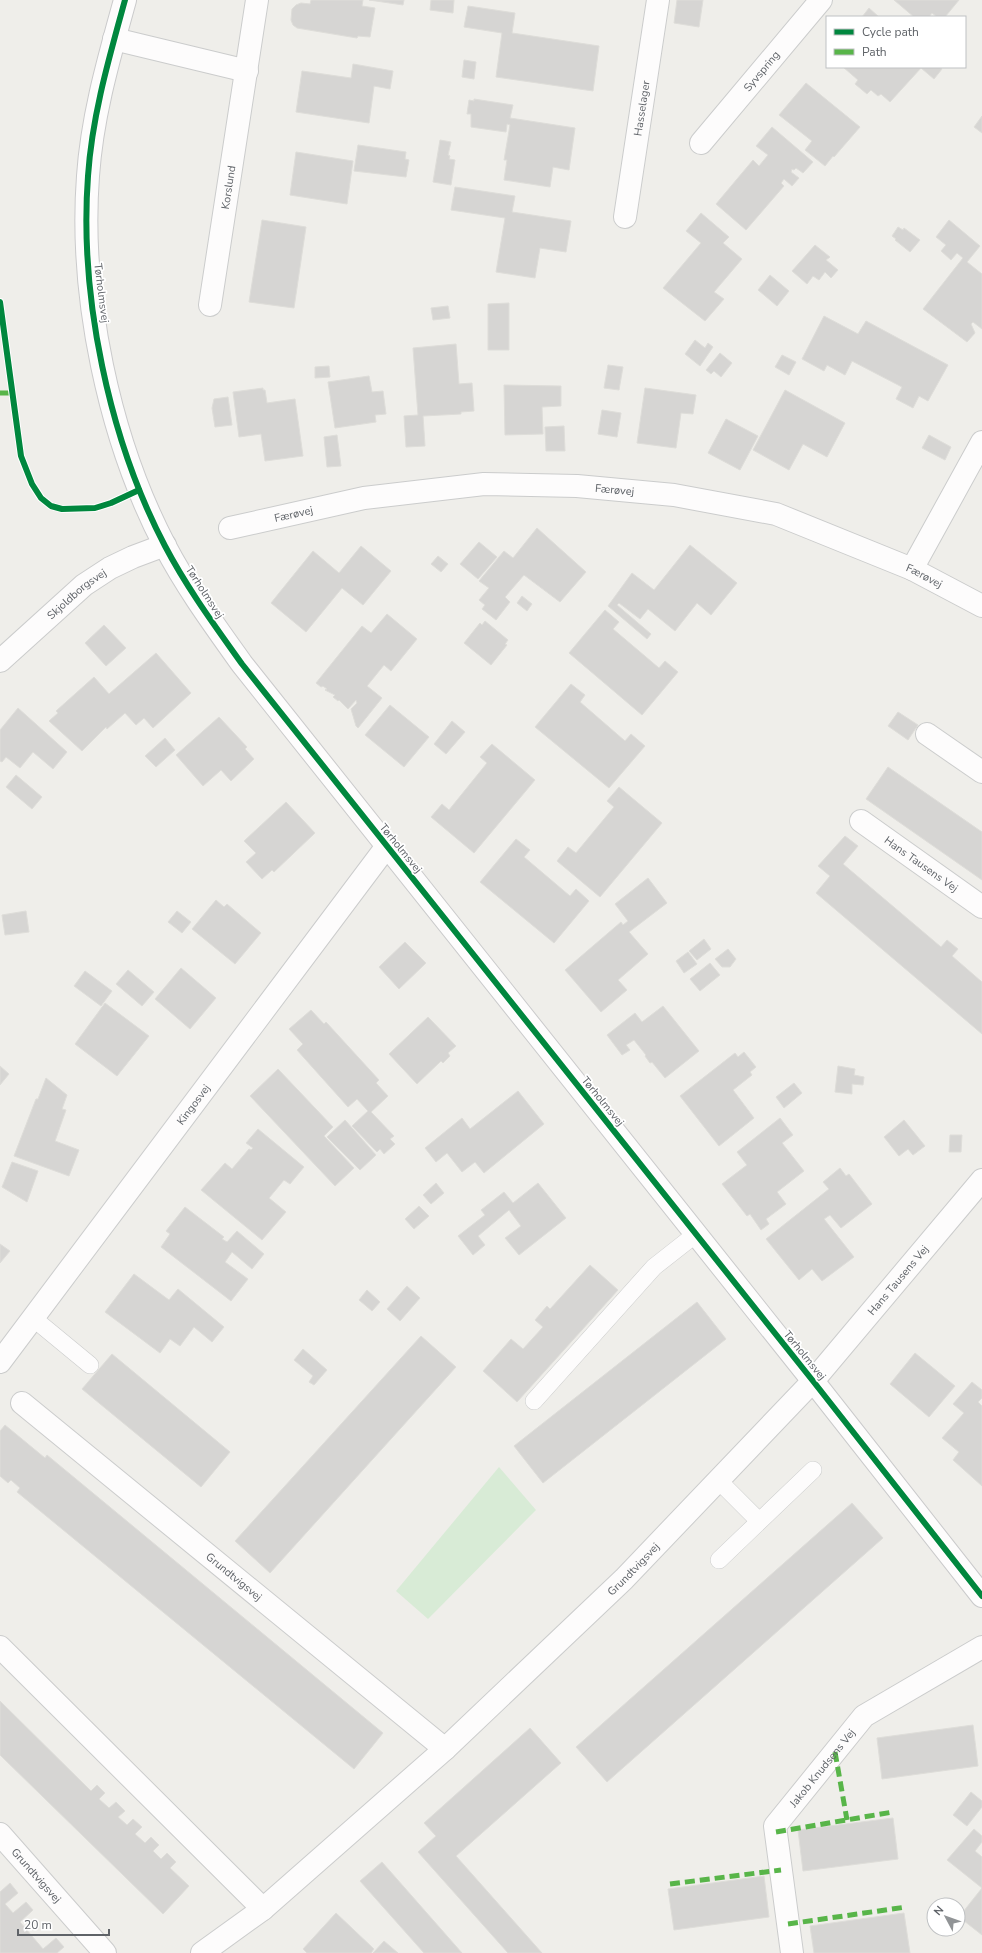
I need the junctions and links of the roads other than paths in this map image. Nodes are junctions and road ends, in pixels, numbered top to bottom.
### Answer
1 (125, 0) edge
2 (257, 0) edge
3 (658, 0) edge
4 (822, 0) edge
5 (114, 39) junction
6 (247, 71) junction
7 (701, 143) dead end
8 (625, 217) dead end
9 (210, 304) dead end
10 (982, 442) edge
11 (230, 528) dead end
12 (165, 545) junction
13 (912, 569) junction
14 (982, 606) edge
15 (0, 661) edge
16 (928, 734) dead end
17 (982, 772) edge
18 (861, 821) dead end
19 (387, 846) junction
20 (982, 906) edge
21 (982, 1180) edge
22 (696, 1234) junction
23 (33, 1318) junction
24 (0, 1362) edge
25 (90, 1365) dead end
26 (813, 1381) junction
27 (534, 1401) dead end
28 (22, 1403) dead end
29 (814, 1470) dead end
30 (718, 1480) junction
31 (759, 1521) junction
32 (719, 1560) dead end
33 (982, 1596) edge
34 (0, 1647) edge
35 (982, 1647) edge
36 (445, 1749) junction
37 (0, 1834) edge
38 (263, 1909) junction
39 (105, 1953) edge
40 (202, 1953) edge
41 (792, 1953) edge

1 - 5 street, Tørholmsvej
2 - 6 street, Korslund
3 - 8 street, Hasselager
4 - 7 street, Syvspring
5 - 6 street
5 - 12 street, Tørholmsvej
6 - 9 street, Korslund
10 - 13 street
11 - 13 street, Færøvej
12 - 15 street, Skjoldborgsvej
12 - 19 street, Tørholmsvej
13 - 14 street, Færøvej
16 - 17 street
18 - 20 street, Hans Tausens Vej
19 - 22 street, Tørholmsvej
19 - 23 street, Kingosvej
21 - 26 street, Hans Tausens Vej
22 - 26 street, Tørholmsvej
22 - 27 lane
23 - 24 street, Kingosvej
23 - 25 lane
26 - 30 street, Grundtvigsvej
26 - 33 street, Tørholmsvej
28 - 36 street, Grundtvigsvej
29 - 31 lane
30 - 31 lane
30 - 36 street, Grundtvigsvej
31 - 32 lane
34 - 38 street
35 - 41 street, Jakob Knudsens Vej
36 - 38 street, Grundtvigsvej
37 - 39 street, Grundtvigsvej
38 - 40 street, Grundtvigsvej

